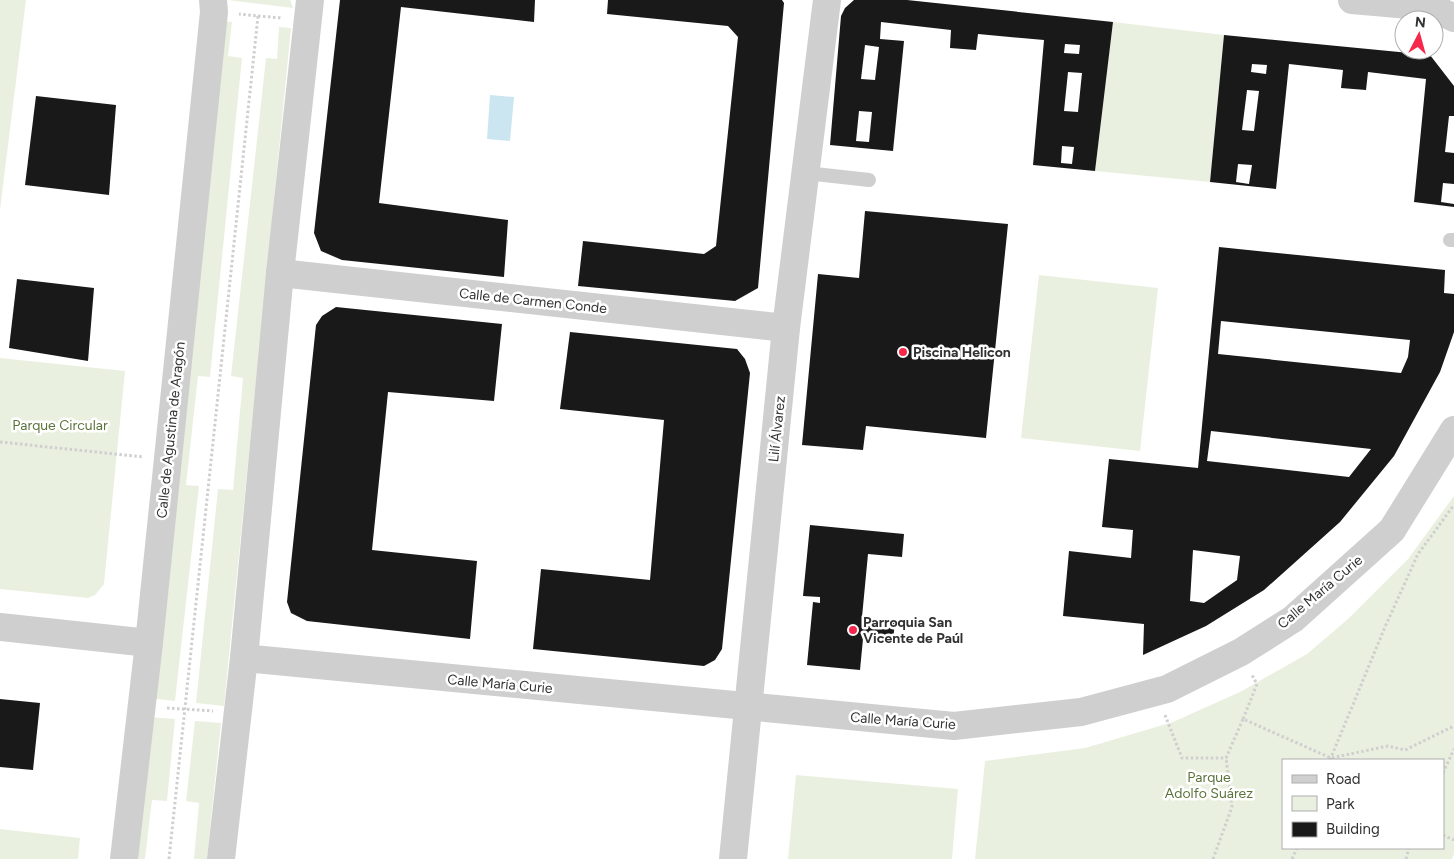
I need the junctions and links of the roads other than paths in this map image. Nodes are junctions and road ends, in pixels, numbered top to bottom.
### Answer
1 (310, 0) edge
2 (827, 0) edge
3 (1352, 0) edge
4 (214, 6) edge
5 (1454, 18) edge
6 (806, 173) junction
7 (869, 180) dead end
8 (280, 274) junction
9 (786, 328) junction
10 (1454, 430) edge
11 (0, 627) edge
12 (149, 643) junction
13 (244, 658) junction
14 (749, 708) junction
15 (124, 859) edge
16 (221, 859) edge
17 (732, 859) edge

1 - 8 street
2 - 6 street, Lilí Álvarez
3 - 5 street
4 - 12 street, Calle de Agustina de Aragón
6 - 7 lane
6 - 9 street, Lilí Álvarez
8 - 9 street, Calle de Carmen Conde
8 - 13 street
9 - 14 street, Lilí Álvarez
10 - 14 street, Calle María Curie
11 - 12 street
12 - 15 street, Calle de Agustina de Aragón
13 - 14 street, Calle María Curie
13 - 16 street
14 - 17 street, Lilí Álvarez

